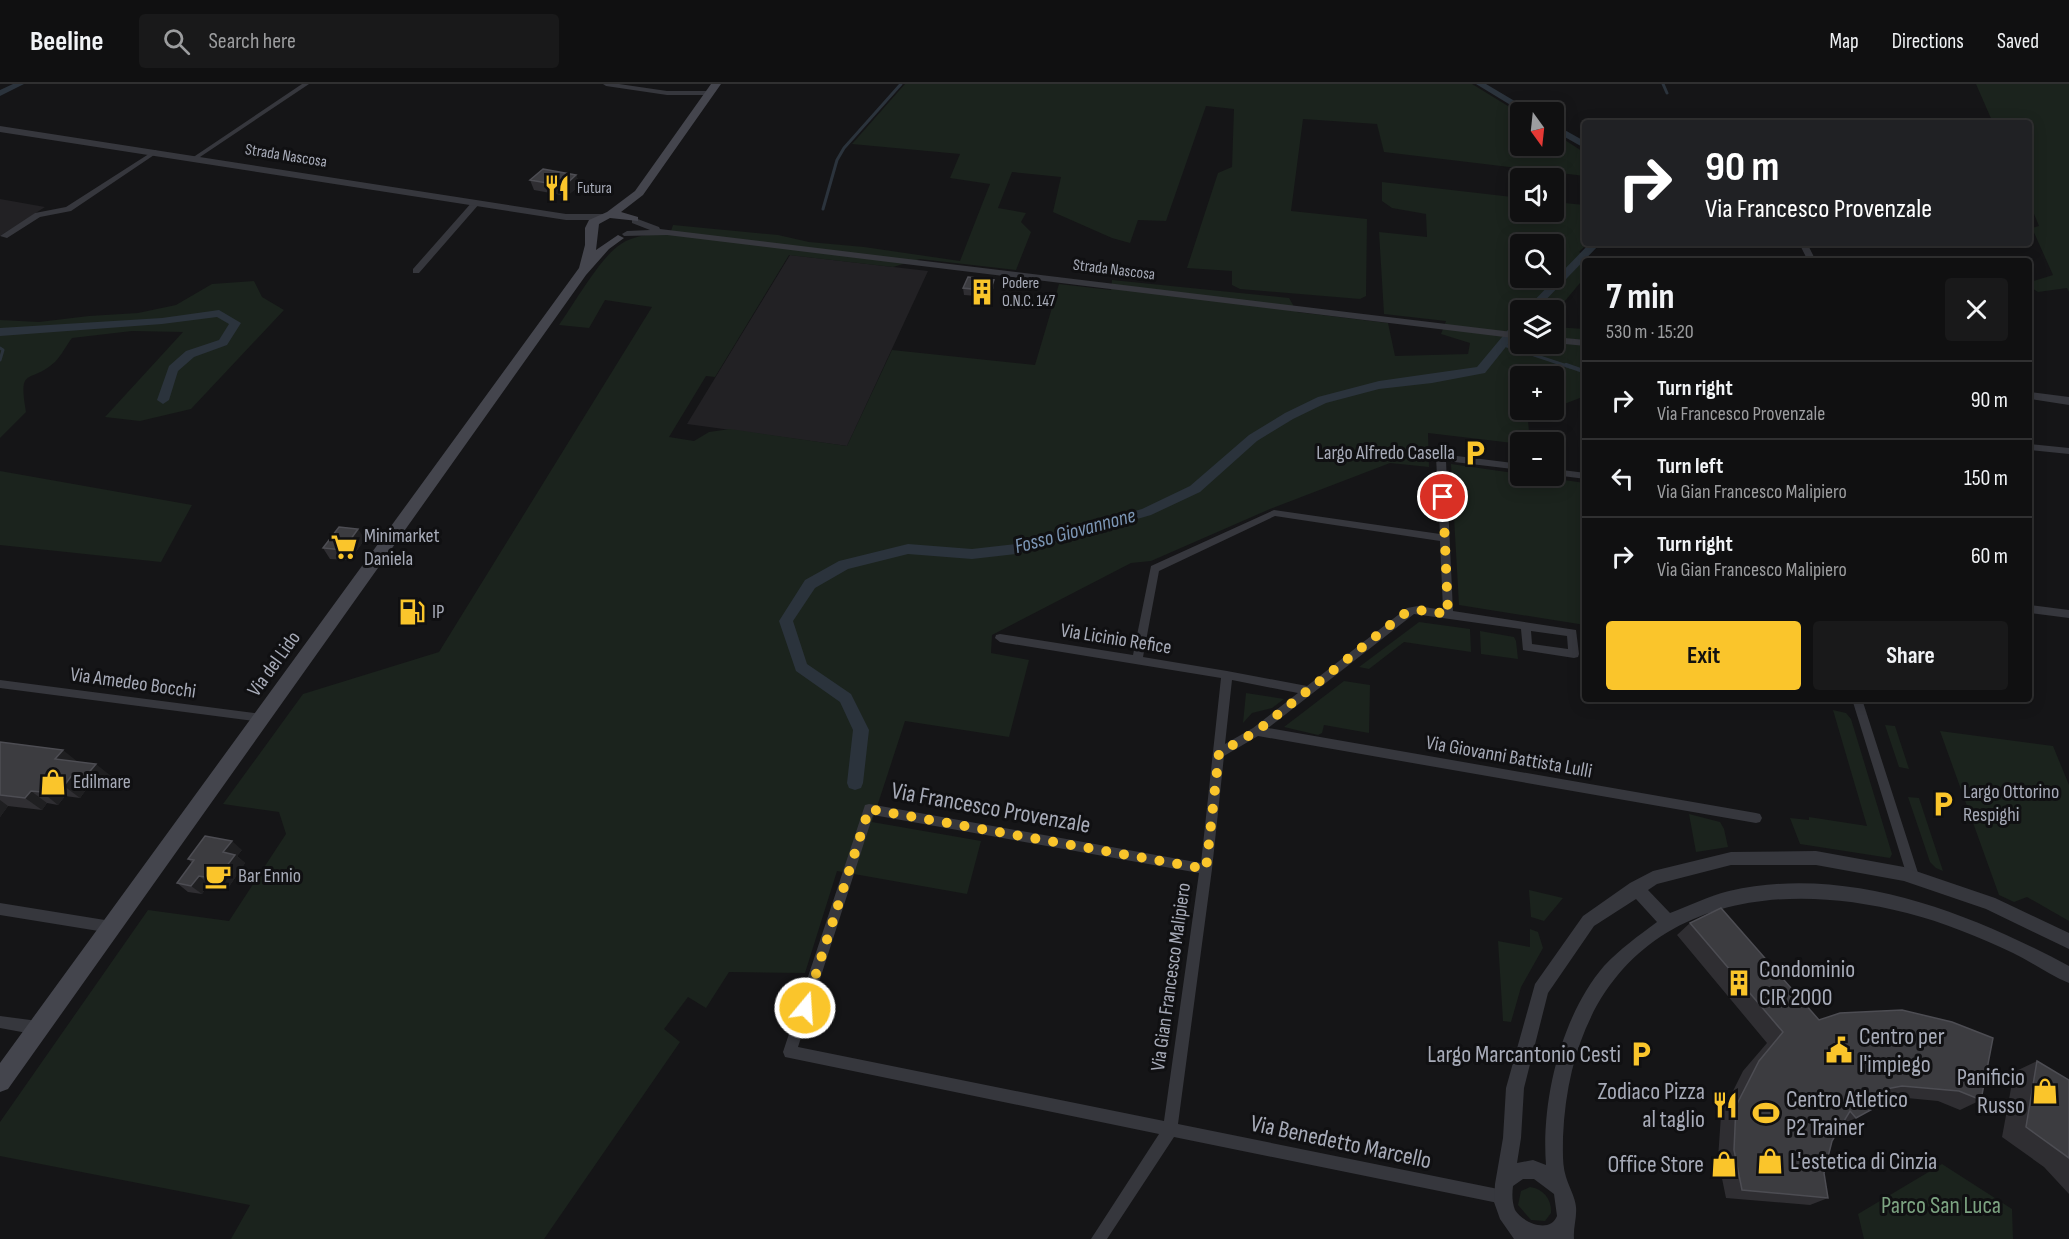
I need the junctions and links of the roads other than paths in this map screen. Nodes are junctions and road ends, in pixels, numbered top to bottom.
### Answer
1 (306, 84) edge
2 (606, 84) edge
3 (713, 88) edge
4 (0, 129) edge
5 (155, 152) junction
6 (195, 158) junction
7 (639, 193) junction
8 (476, 203) junction
9 (607, 216) junction
10 (566, 218) junction
11 (635, 220) junction
12 (591, 232) junction
13 (667, 232) junction
14 (4, 236) dead end
15 (623, 236) junction
16 (416, 271) dead end
17 (582, 272) junction
18 (1510, 334) edge
19 (1564, 341) edge
20 (1582, 343) edge
21 (2032, 396) edge
22 (2069, 401) edge
23 (2032, 447) edge
24 (2069, 452) edge
25 (1510, 466) edge
26 (1564, 473) edge
27 (1582, 476) edge
28 (1444, 538) junction
29 (2032, 609) edge
30 (1448, 614) junction
31 (2069, 614) edge
32 (1526, 626) junction
33 (1000, 638) dead end
34 (1574, 654) junction
35 (1582, 655) edge
36 (1137, 660) junction
37 (1227, 675) junction
38 (0, 684) edge
39 (1308, 691) junction
40 (1858, 702) edge
41 (261, 718) junction
42 (1257, 731) junction
43 (1219, 753) junction
44 (1756, 818) dead end
45 (1206, 869) junction
46 (1913, 876) junction
47 (1636, 888) junction
48 (0, 909) edge
49 (1668, 923) junction
50 (111, 927) junction
51 (2069, 941) edge
52 (2069, 975) edge
53 (0, 1022) edge
54 (38, 1028) junction
55 (0, 1081) edge
56 (1170, 1130) junction
57 (1558, 1186) junction
58 (1504, 1189) junction
59 (1514, 1221) junction
60 (1564, 1232) edge
61 (1098, 1239) edge
62 (1526, 1239) edge

1 - 6 street
2 - 3 street
3 - 7 main road
4 - 5 street, Strada Nascosa
5 - 6 street, Strada Nascosa
5 - 14 street
6 - 8 street, Strada Nascosa
7 - 9 main road
7 - 11 main road
8 - 10 street, Strada Nascosa
8 - 16 street
9 - 10 street, Strada Nascosa
9 - 11 main road
9 - 12 main road
10 - 12 street, Strada Nascosa
11 - 13 street, Strada Nascosa
11 - 15 main road, Via del Lido
12 - 15 main road
12 - 17 main road, Via del Lido
13 - 15 street, Strada Nascosa
13 - 18 street, Strada Nascosa
15 - 17 main road, Via del Lido
17 - 41 main road, Via del Lido
19 - 20 street
21 - 22 street
23 - 24 street
25 - 28 street
26 - 27 street
28 - 30 street
28 - 36 street
29 - 31 street
30 - 32 street
30 - 39 street
32 - 34 street
32 - 34 street
33 - 36 street, Via Licinio Refice
34 - 35 street
36 - 37 street, Via Licinio Refice
37 - 39 street, Via Licinio Refice
37 - 43 street
38 - 41 street, Via Amedeo Bocchi
39 - 42 street
40 - 46 street
41 - 50 main road, Via del Lido
42 - 43 street
42 - 44 street, Via Giovanni Battista Lulli
43 - 45 street, Via Gian Francesco Malipiero
45 - 56 street, Via Gian Francesco Malipiero
45 - 56 street, Via Francesco Provenzale
46 - 47 street
46 - 51 street
47 - 49 street
47 - 58 street
48 - 50 street
49 - 52 street
49 - 57 street
50 - 54 main road, Via del Lido
53 - 54 street
54 - 55 main road, Via del Lido
56 - 58 street, Via Benedetto Marcello
56 - 61 street
57 - 58 street
57 - 60 street
58 - 59 street
59 - 60 street
59 - 62 street

